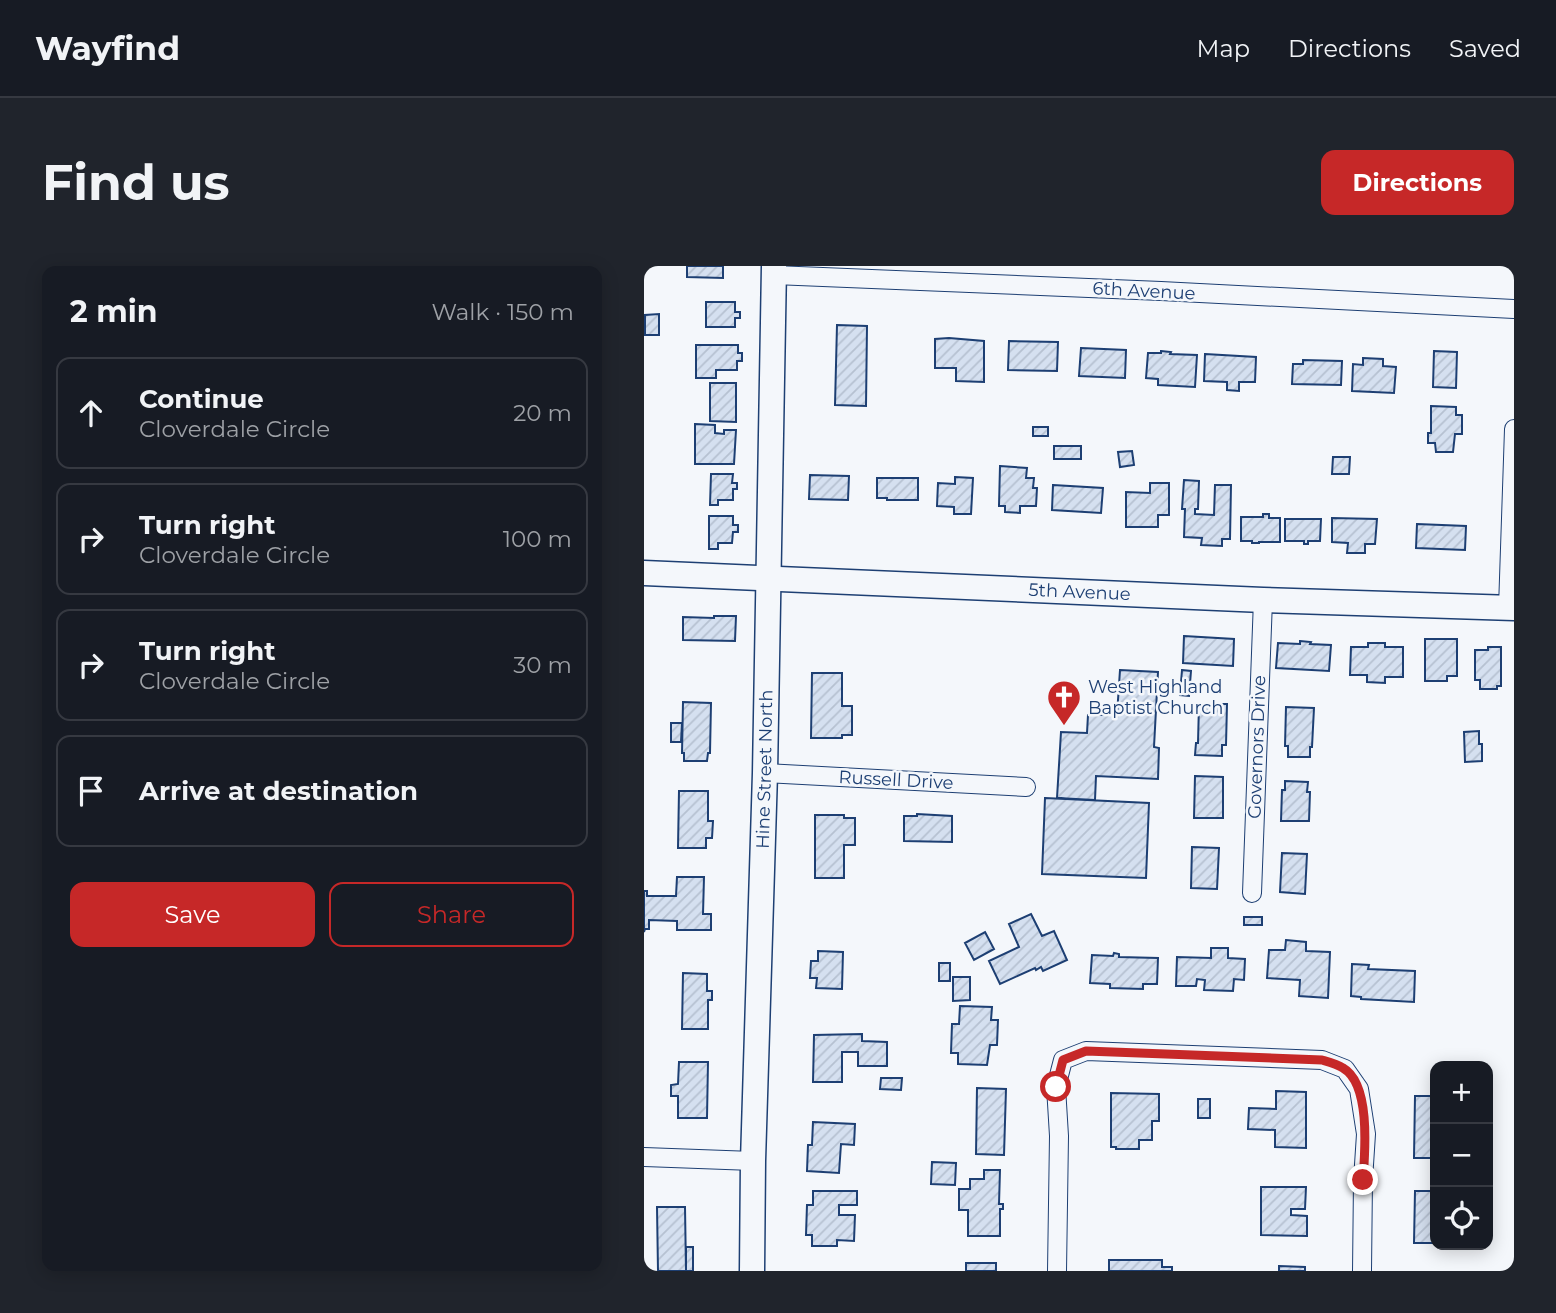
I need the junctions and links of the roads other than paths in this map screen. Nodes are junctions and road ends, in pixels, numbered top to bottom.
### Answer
1 (774, 271) edge
2 (1514, 309) edge
3 (1514, 429) edge
4 (644, 573) edge
5 (768, 578) junction
6 (1263, 600) junction
7 (1511, 608) edge
8 (765, 773) junction
9 (1026, 787) dead end
10 (1252, 893) dead end
11 (644, 1157) edge
12 (753, 1161) junction
13 (752, 1271) edge
14 (1057, 1271) edge
15 (1362, 1271) edge

1 - 2 street, 6th Avenue
1 - 5 street, Hine Street North
3 - 7 street
4 - 5 street, 5th Avenue
5 - 6 street, 5th Avenue
5 - 8 street, Hine Street North
6 - 7 street, 5th Avenue
6 - 10 street, Governors Drive
8 - 9 street, Russell Drive
8 - 12 street, Hine Street North
11 - 12 street
12 - 13 street, Hine Street North
14 - 15 street

